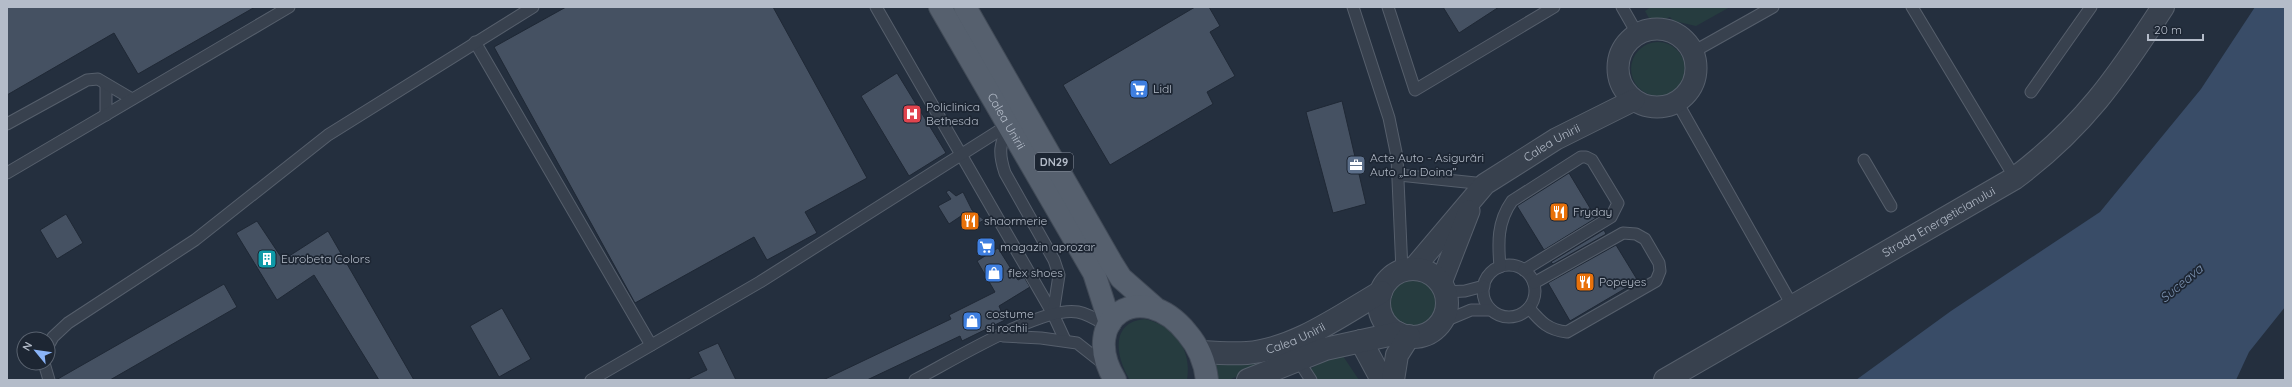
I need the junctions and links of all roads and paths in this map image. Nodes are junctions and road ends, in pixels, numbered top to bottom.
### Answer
1 (289, 7) edge
2 (533, 7) edge
3 (876, 7) edge
4 (940, 7) edge
5 (965, 7) edge
6 (1353, 7) edge
7 (1388, 7) edge
8 (1554, 7) edge
9 (1622, 7) edge
10 (1772, 7) edge
11 (1912, 7) edge
12 (2091, 7) edge
13 (2163, 7) edge
14 (1638, 34) junction
15 (475, 42) junction
16 (1693, 52) junction
17 (106, 85) junction
18 (2031, 92) dead end
19 (132, 99) junction
20 (1634, 100) junction
21 (1677, 102) junction
22 (106, 115) junction
23 (7, 124) edge
24 (1008, 125) junction
25 (961, 155) junction
26 (1864, 160) dead end
27 (7, 173) edge
28 (1399, 175) junction
29 (2015, 178) junction
30 (1480, 190) junction
31 (1891, 206) dead end
32 (1500, 267) junction
33 (1408, 270) junction
34 (1524, 270) junction
35 (1534, 284) junction
36 (1484, 286) junction
37 (1443, 287) junction
38 (1381, 292) junction
39 (1792, 305) junction
40 (1154, 307) junction
41 (1530, 308) junction
42 (1491, 310) junction
43 (1053, 314) junction
44 (1440, 323) junction
45 (1109, 325) junction
46 (56, 334) edge
47 (1403, 334) junction
48 (1000, 336) junction
49 (1065, 340) junction
50 (1362, 341) junction
51 (651, 345) junction
52 (1200, 352) junction
53 (1298, 360) junction
54 (1111, 374) edge
55 (1250, 379) edge
56 (591, 380) edge
57 (915, 380) edge
58 (1207, 380) edge
59 (1311, 380) edge
60 (1382, 380) edge
61 (1393, 380) edge
62 (1665, 380) edge

1 - 19 lane
2 - 15 lane
3 - 25 lane
4 - 24 main road, Calea Unirii / DN29
5 - 40 main road, Calea Unirii / DN29
6 - 28 lane
7 - 8 lane
9 - 14 lane
10 - 16 lane
11 - 29 lane
12 - 18 lane
13 - 29 street, Strada Energeticianului
14 - 16 street
14 - 20 street
15 - 46 lane
15 - 51 lane
16 - 21 street
17 - 19 lane
17 - 22 lane
17 - 23 lane
19 - 22 lane
20 - 21 street
20 - 30 street, Calea Unirii
21 - 39 lane
22 - 27 lane
24 - 25 lane
24 - 43 lane
24 - 45 main road, Calea Unirii / DN29
25 - 43 lane
25 - 51 lane
26 - 31 lane
28 - 30 lane
28 - 33 lane
29 - 39 street, Strada Energeticianului
30 - 33 street, Calea Unirii
30 - 37 street
32 - 34 lane
32 - 34 lane
32 - 36 lane
33 - 37 street
33 - 38 street
34 - 35 lane
35 - 41 lane
35 - 41 lane
36 - 37 lane
36 - 42 lane
37 - 44 street
38 - 47 street
38 - 52 street, Calea Unirii
39 - 62 street, Strada Energeticianului
40 - 45 main road, DN29
40 - 52 main road, DN29
41 - 42 lane
42 - 44 lane
43 - 45 lane
43 - 48 lane
43 - 49 lane
44 - 47 street
45 - 54 main road, DN29
47 - 50 street, Calea Unirii
47 - 61 street
48 - 49 lane
48 - 57 lane
49 - 54 lane
50 - 53 street, Calea Unirii
50 - 60 street
51 - 56 lane
52 - 58 main road, DN29
53 - 55 street, Calea Unirii
53 - 59 lane

